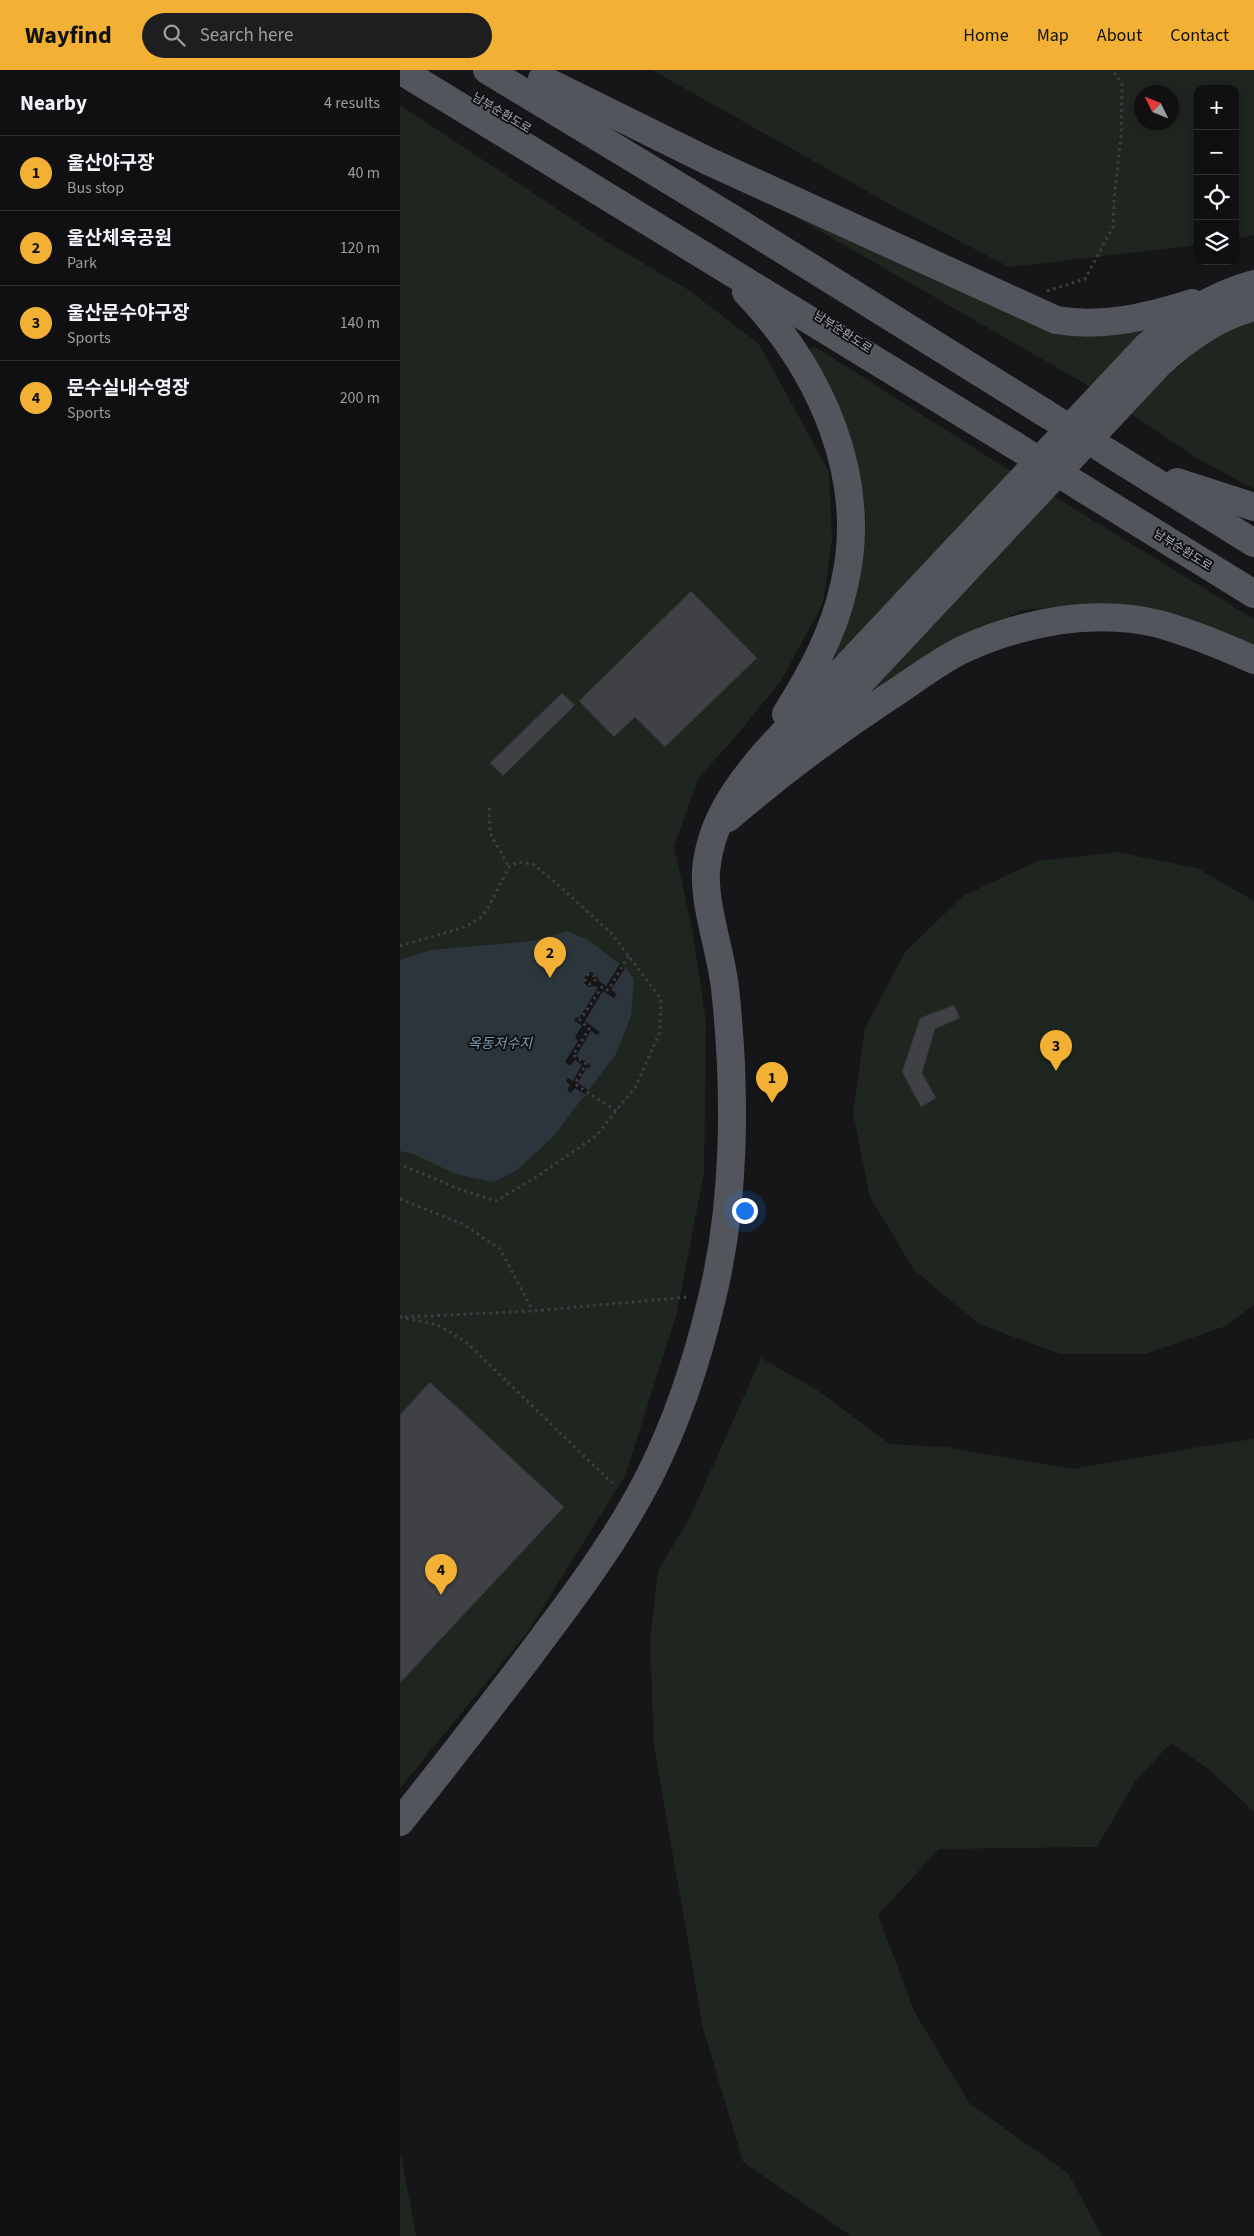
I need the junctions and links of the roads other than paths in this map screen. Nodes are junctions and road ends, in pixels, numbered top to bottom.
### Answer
1 (400, 70) edge
2 (431, 70) edge
3 (487, 70) edge
4 (535, 75) edge
5 (708, 260) junction
6 (1248, 293) edge
7 (1044, 413) junction
8 (1014, 445) junction
9 (1109, 453) junction
10 (1254, 507) edge
11 (1254, 543) edge
12 (1254, 594) edge
13 (1254, 660) edge
14 (743, 779) junction
15 (718, 830) junction
16 (400, 1822) edge

1 - 5 main road
2 - 8 main road, 남부순환도로
3 - 7 main road
4 - 6 main road
4 - 7 main road
5 - 8 main road
5 - 14 main road
6 - 14 main road
6 - 15 main road
7 - 9 main road, bridge
8 - 12 main road, 남부순환도로, bridge
9 - 10 main road
9 - 11 main road
13 - 15 main road
14 - 15 main road
15 - 16 main road

